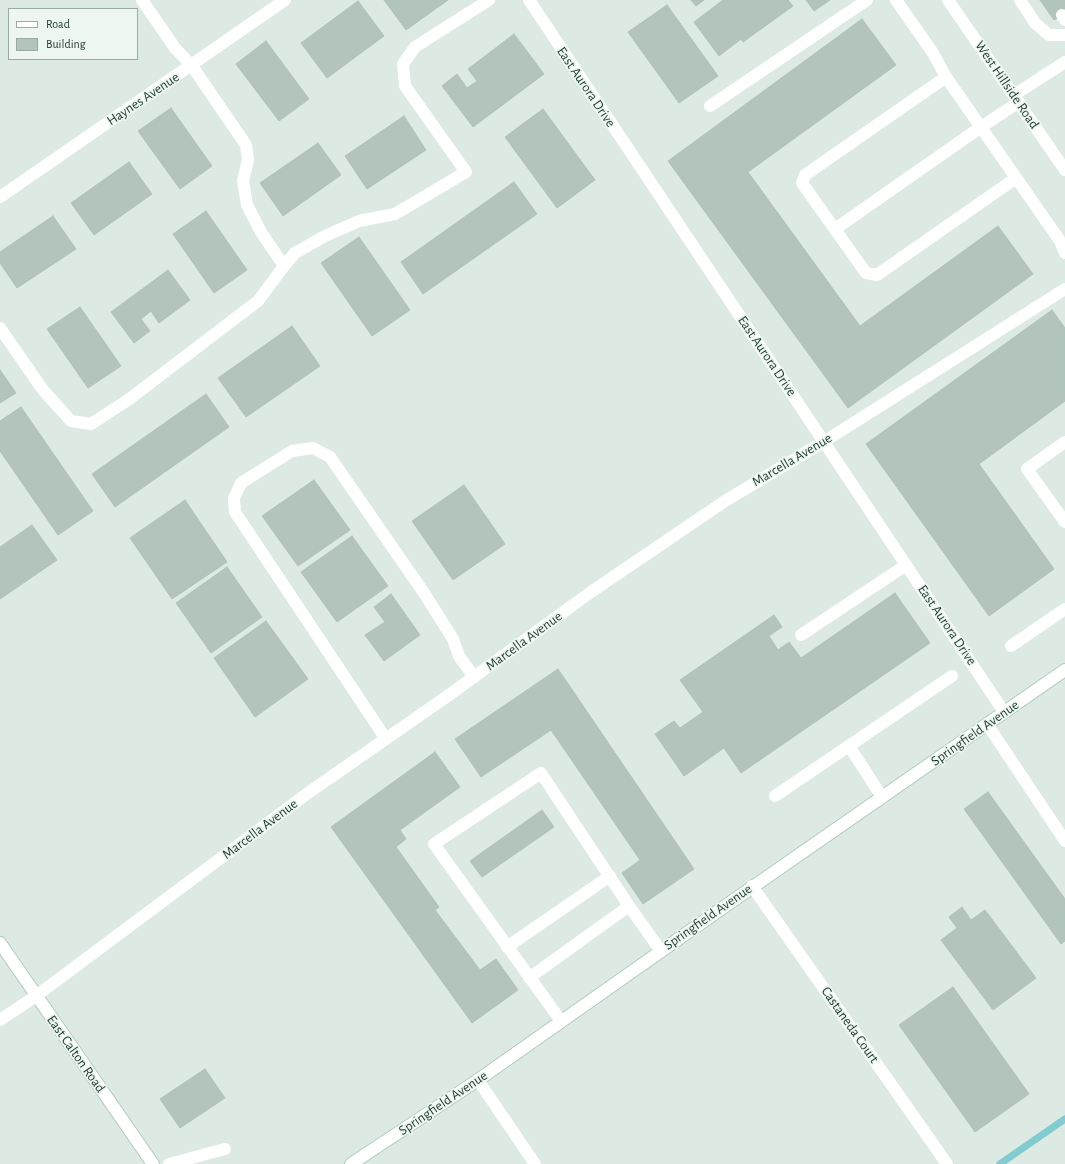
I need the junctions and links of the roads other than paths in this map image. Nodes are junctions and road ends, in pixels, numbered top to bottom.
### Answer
1 (142, 0) edge
2 (285, 0) edge
3 (489, 0) edge
4 (529, 0) edge
5 (867, 0) edge
6 (896, 0) edge
7 (948, 0) edge
8 (1020, 0) edge
9 (1065, 35) edge
10 (1065, 62) edge
11 (192, 66) junction
12 (946, 77) junction
13 (1016, 99) junction
14 (710, 106) dead end
15 (981, 127) junction
16 (1065, 170) edge
17 (1016, 178) junction
18 (0, 197) edge
19 (835, 229) junction
20 (1065, 253) edge
21 (284, 266) junction
22 (1065, 289) edge
23 (0, 328) edge
24 (824, 441) junction
25 (1065, 442) edge
26 (1065, 522) edge
27 (906, 565) junction
28 (1065, 609) edge
29 (801, 635) dead end
30 (1011, 646) dead end
31 (1065, 670) edge
32 (952, 676) dead end
33 (474, 677) junction
34 (1004, 712) junction
35 (987, 724) junction
36 (386, 739) junction
37 (849, 746) junction
38 (775, 796) dead end
39 (882, 797) junction
40 (1065, 841) edge
41 (610, 876) junction
42 (752, 886) junction
43 (629, 906) junction
44 (0, 943) edge
45 (507, 947) junction
46 (661, 951) junction
47 (529, 978) junction
48 (36, 996) junction
49 (0, 1020) edge
50 (561, 1021) junction
51 (478, 1080) junction
52 (225, 1149) dead end
53 (153, 1164) edge
54 (169, 1164) edge
55 (351, 1164) edge
56 (535, 1164) edge
57 (947, 1164) edge

1 - 11 street
2 - 11 street, Haynes Avenue
3 - 21 street
4 - 24 street, East Aurora Drive
5 - 14 street
6 - 12 street
7 - 13 street, West Hillside Road
8 - 9 street
10 - 13 street
11 - 18 street, Haynes Avenue
11 - 21 street
12 - 15 street
12 - 19 street
13 - 15 street
13 - 16 street, West Hillside Road
15 - 17 street
15 - 19 street
17 - 19 street
17 - 20 street
21 - 23 street
22 - 24 street, Marcella Avenue
24 - 27 street, East Aurora Drive
24 - 33 street, Marcella Avenue
25 - 26 street
27 - 29 street
27 - 34 street, East Aurora Drive
28 - 30 street
31 - 34 street, Springfield Avenue
32 - 37 street
33 - 36 street, Marcella Avenue
33 - 36 street
34 - 35 street, Springfield Avenue
35 - 39 street, Springfield Avenue
35 - 40 street
36 - 48 street, Marcella Avenue
37 - 38 street
37 - 39 street
39 - 42 street, Springfield Avenue
41 - 43 street
41 - 45 street
41 - 45 street
42 - 46 street, Springfield Avenue
42 - 57 street, Castaneda Court
43 - 46 street
43 - 47 street
44 - 48 street, East Calton Road
45 - 47 street
46 - 50 street, Springfield Avenue
47 - 50 street
48 - 49 street, Marcella Avenue
48 - 53 street, East Calton Road
50 - 51 street, Springfield Avenue
51 - 55 street, Springfield Avenue
51 - 56 street
52 - 54 street

